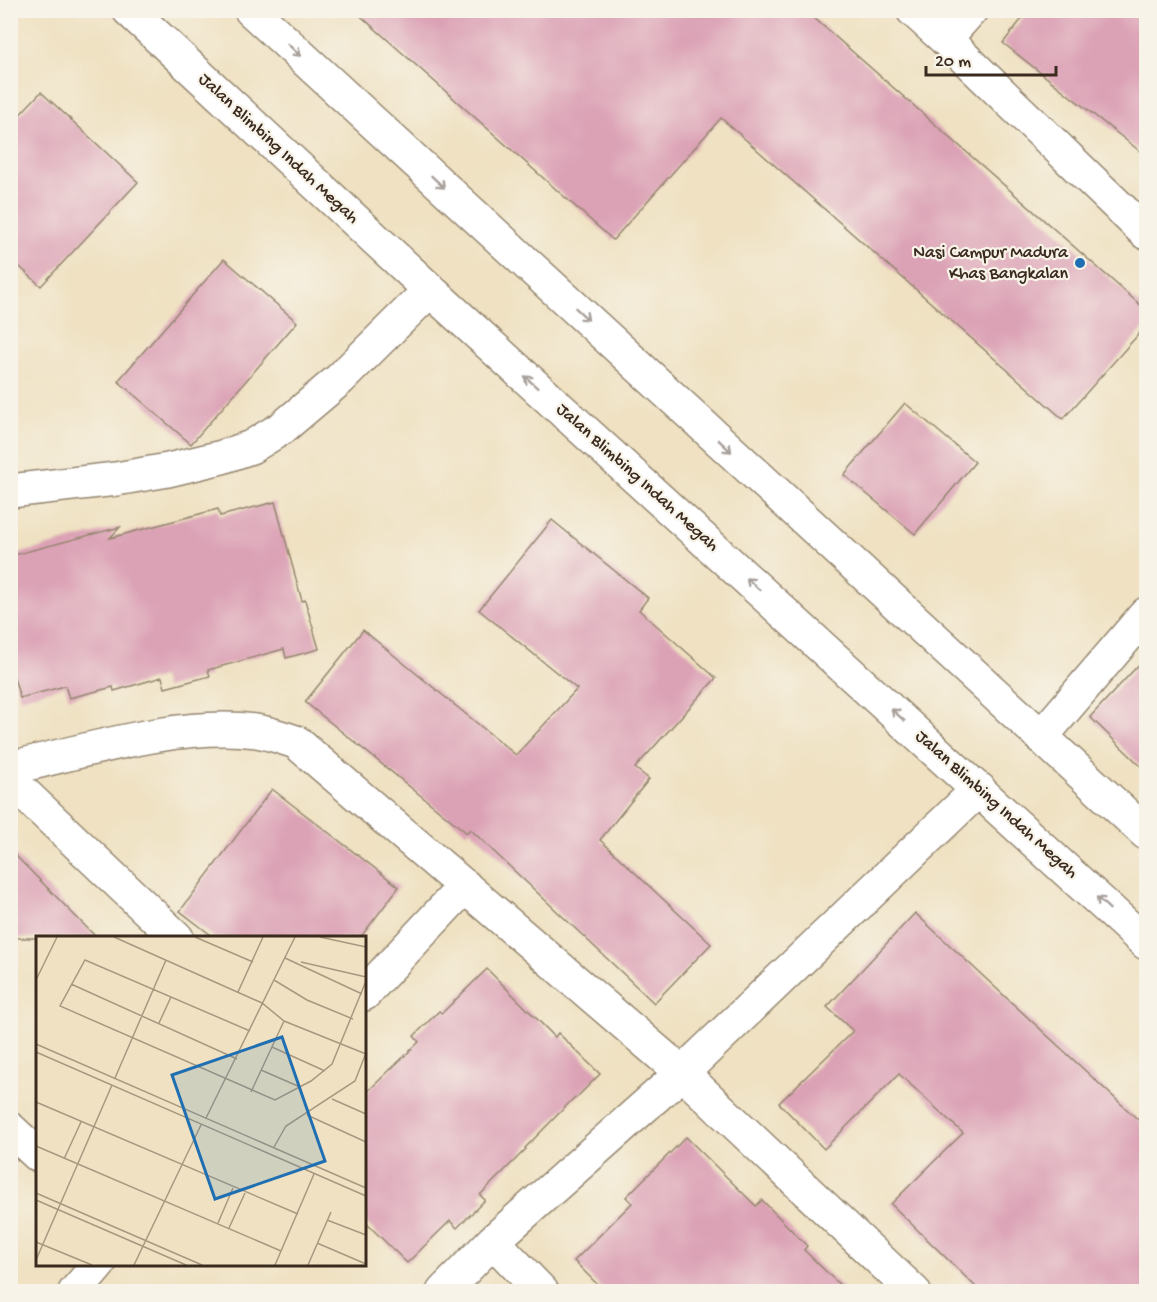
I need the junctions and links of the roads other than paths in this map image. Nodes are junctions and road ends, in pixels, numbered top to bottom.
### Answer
1 (129, 10) edge
2 (251, 10) edge
3 (913, 10) edge
4 (971, 10) edge
5 (945, 39) junction
6 (1146, 233) edge
7 (430, 290) junction
8 (12, 489) edge
9 (1146, 614) edge
10 (1041, 736) junction
11 (10, 768) edge
12 (10, 780) edge
13 (979, 789) junction
14 (1146, 833) edge
15 (465, 886) junction
16 (175, 936) edge
17 (1146, 943) edge
18 (366, 992) edge
19 (682, 1073) junction
20 (10, 1129) edge
21 (36, 1153) edge
22 (493, 1241) junction
23 (97, 1266) edge
24 (75, 1292) edge
25 (443, 1292) edge
26 (542, 1292) edge
27 (914, 1292) edge

1 - 7 street, Jalan Blimbing Indah Megah
2 -> 10 street
3 - 5 street
4 - 5 street
5 - 6 street
7 - 8 street
13 -> 7 street, Jalan Blimbing Indah Megah
9 - 10 street
10 - 14 street
11 - 15 street
12 - 16 street
17 -> 13 street, Jalan Blimbing Indah Megah
13 - 19 street
15 - 18 street
15 - 19 street
19 - 22 street
19 - 27 street
20 - 21 street
22 - 25 street
22 - 26 street
23 - 24 street

